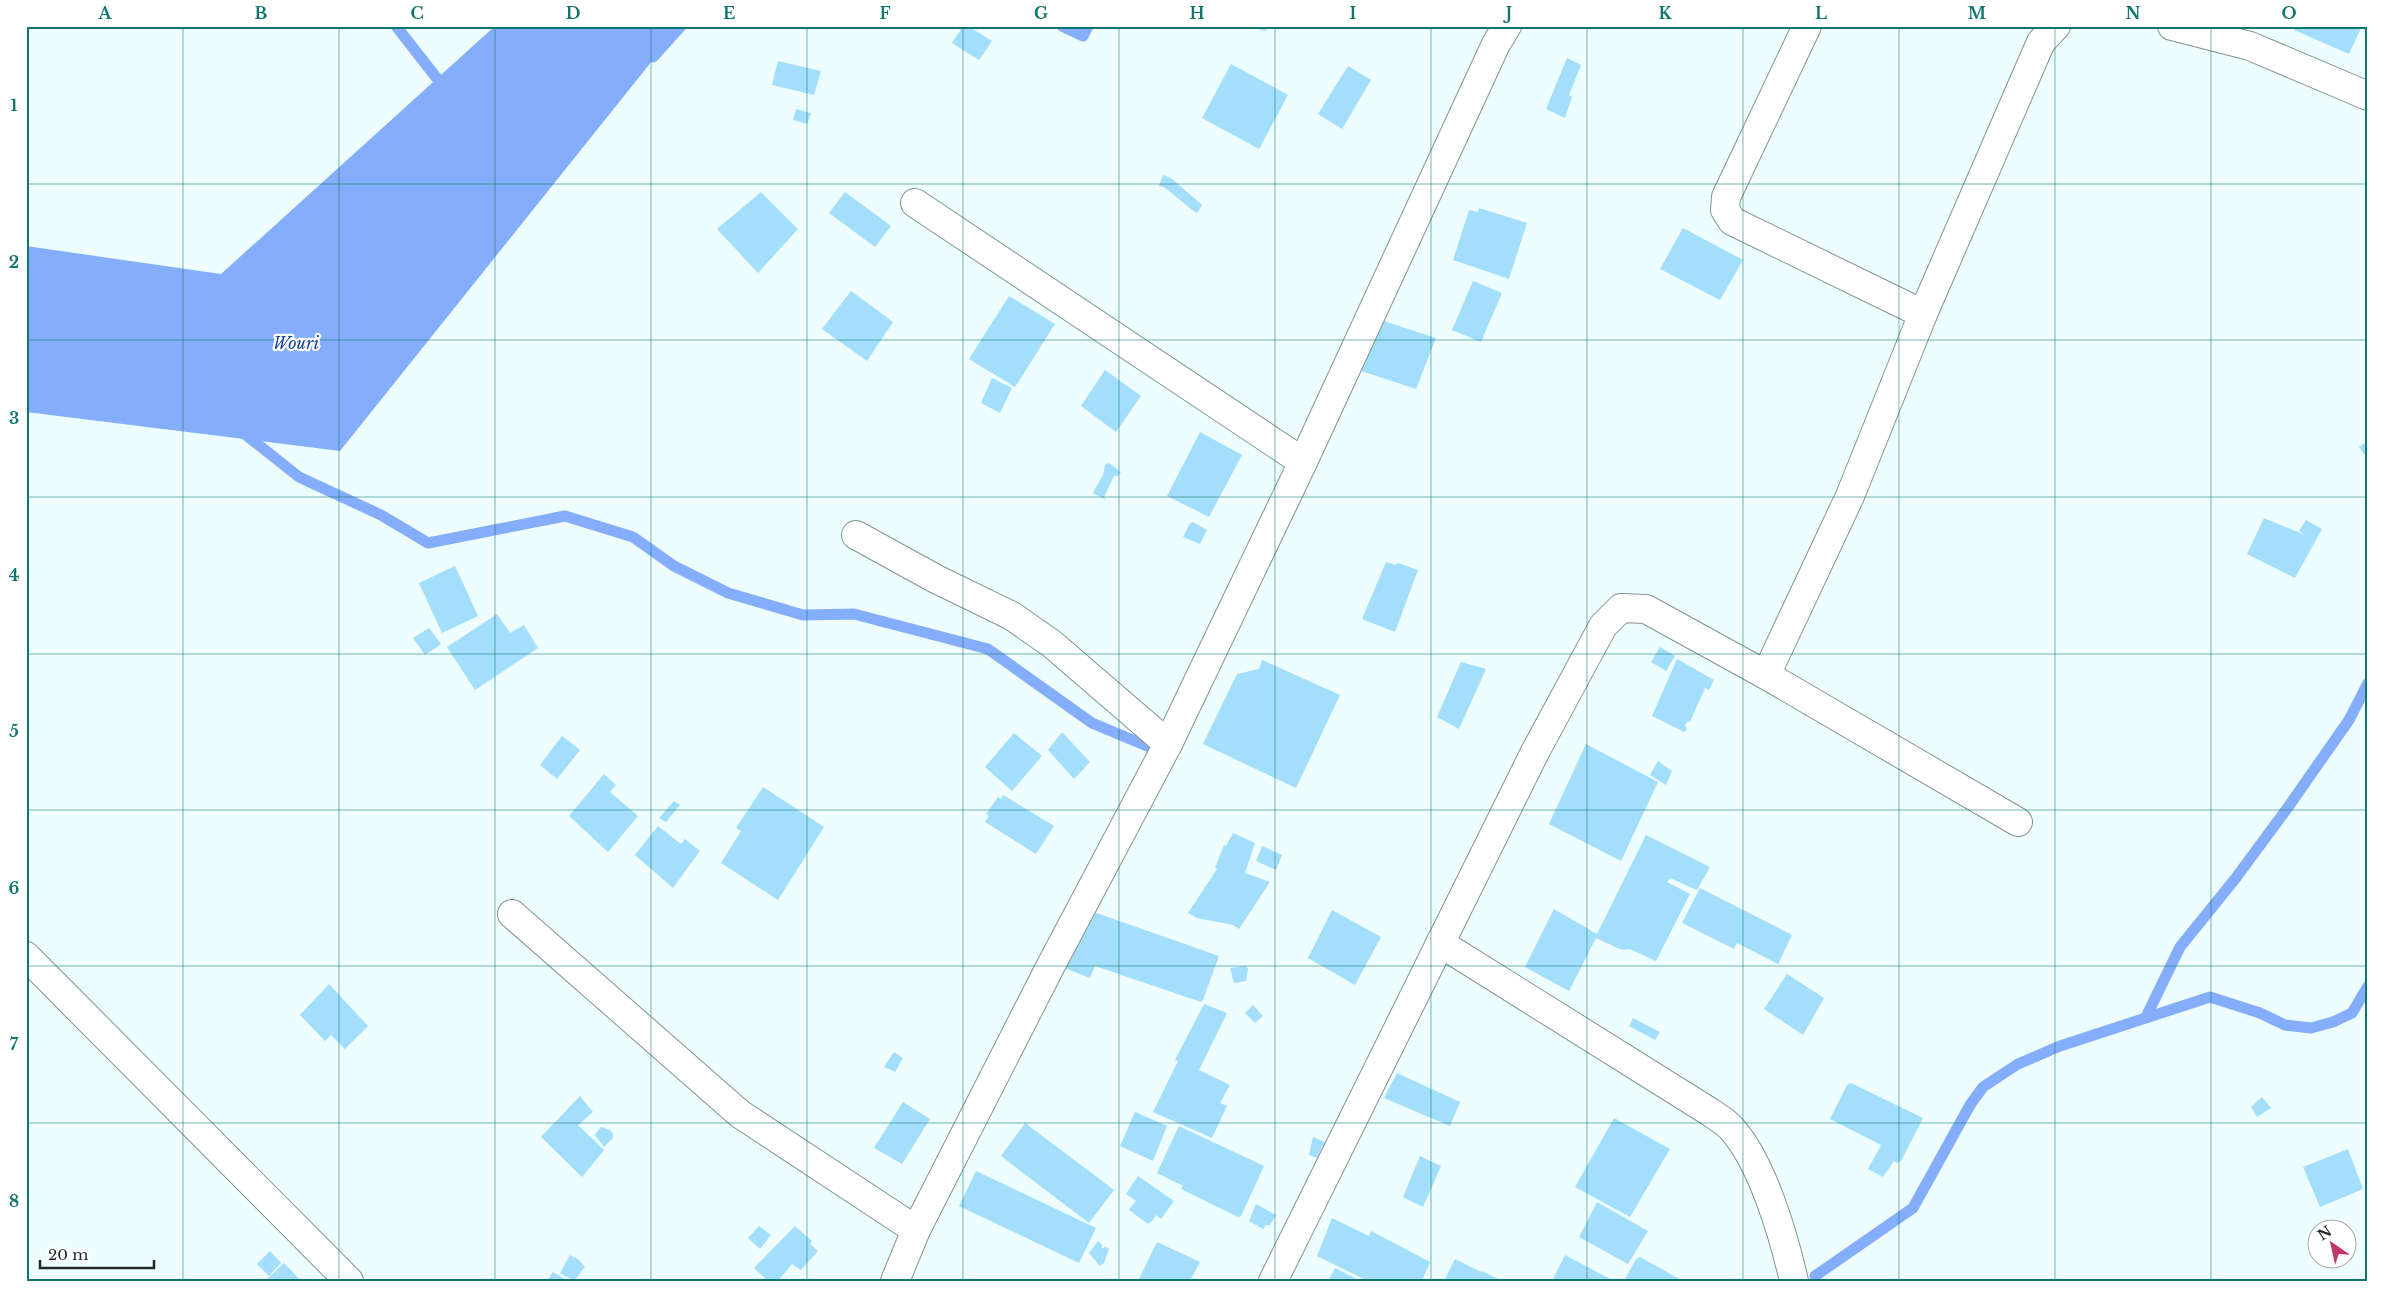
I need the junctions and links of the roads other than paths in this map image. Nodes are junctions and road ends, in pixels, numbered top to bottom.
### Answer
1 (1507, 26) edge
2 (1807, 26) edge
3 (2056, 26) edge
4 (2172, 26) edge
5 (2368, 96) edge
6 (915, 203) dead end
7 (1923, 314) junction
8 (1303, 462) junction
9 (856, 535) dead end
10 (1766, 675) junction
11 (1168, 744) junction
12 (2018, 822) dead end
13 (512, 914) dead end
14 (1440, 943) junction
15 (26, 956) edge
16 (916, 1230) junction
17 (349, 1281) edge
18 (895, 1281) edge
19 (1273, 1281) edge
20 (1794, 1281) edge

1 - 8 street
2 - 7 street
3 - 7 street
4 - 5 street
6 - 8 street
7 - 10 street
8 - 11 street
9 - 11 street
10 - 12 street
10 - 14 street
11 - 16 street
13 - 16 street
14 - 19 street
14 - 20 street
15 - 17 street
16 - 18 street

